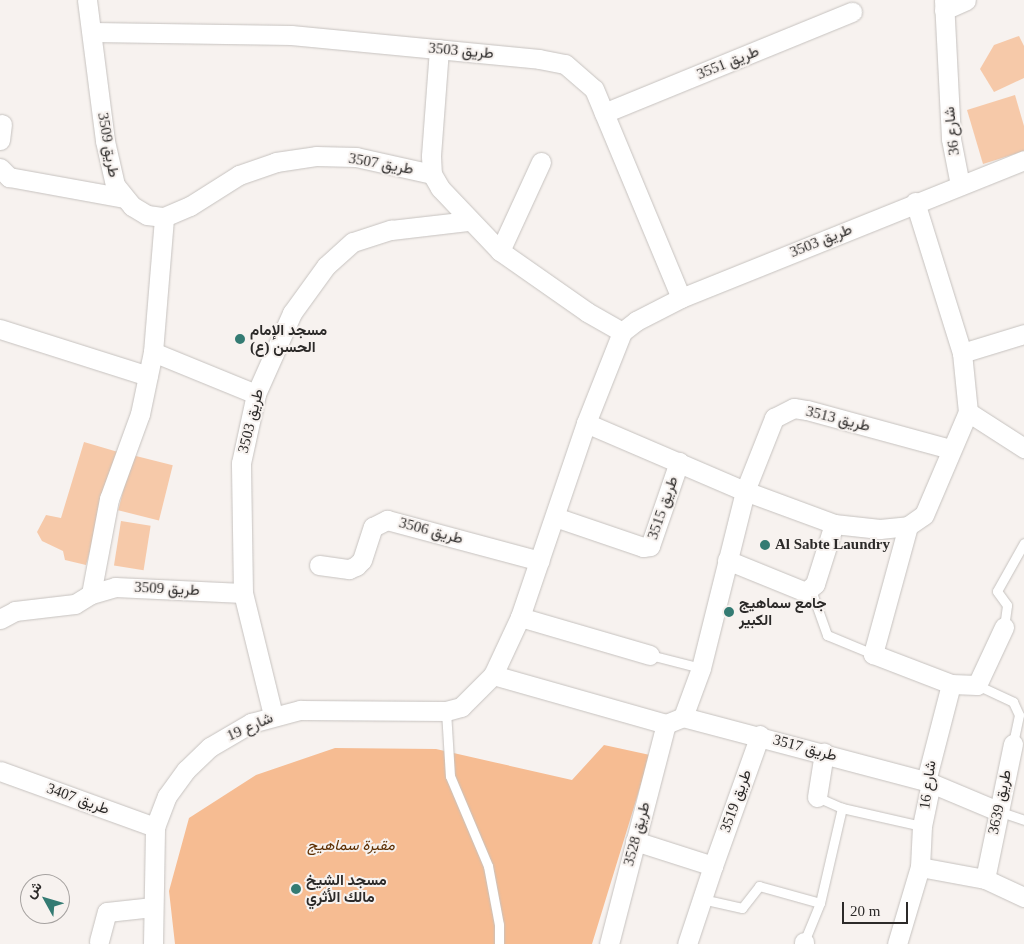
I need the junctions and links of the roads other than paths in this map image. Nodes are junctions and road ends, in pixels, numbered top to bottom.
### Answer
1 (87, 0) edge
2 (966, 0) edge
3 (944, 5) edge
4 (852, 12) dead end
5 (93, 32) junction
6 (439, 49) junction
7 (604, 113) junction
8 (1024, 160) edge
9 (541, 162) dead end
10 (0, 168) edge
11 (432, 174) junction
12 (960, 185) junction
13 (124, 198) junction
14 (914, 202) junction
15 (164, 217) junction
16 (469, 220) junction
17 (500, 250) junction
18 (681, 298) junction
19 (0, 329) edge
20 (622, 332) junction
21 (1024, 334) edge
22 (153, 352) junction
23 (962, 354) junction
24 (148, 376) junction
25 (256, 394) junction
26 (968, 412) junction
27 (586, 423) junction
28 (1024, 448) edge
29 (950, 449) junction
30 (679, 462) junction
31 (745, 490) junction
32 (555, 517) junction
33 (834, 524) junction
34 (908, 526) junction
35 (1024, 543) edge
36 (727, 560) junction
37 (540, 561) junction
38 (319, 565) dead end
39 (810, 590) junction
40 (243, 593) junction
41 (91, 594) junction
42 (520, 617) junction
43 (0, 619) edge
44 (1004, 626) joint
45 (873, 654) junction
46 (650, 655) joint
47 (701, 668) junction
48 (493, 675) junction
49 (952, 684) junction
50 (977, 685) junction
51 (446, 711) junction
52 (274, 715) junction
53 (675, 720) junction
54 (760, 735) junction
55 (1013, 744) joint
56 (824, 752) junction
57 (0, 771) edge
58 (929, 782) junction
59 (817, 797) joint
60 (842, 808) junction
61 (998, 811) junction
62 (1024, 820) edge
63 (922, 826) junction
64 (155, 827) junction
65 (635, 841) junction
66 (713, 866) junction
67 (920, 867) junction
68 (985, 879) junction
69 (1024, 897) edge
70 (702, 899) junction
71 (820, 903) junction
72 (153, 907) junction
73 (99, 941) dead end
74 (902, 942) edge
75 (804, 943) edge
76 (153, 944) edge
77 (499, 944) edge
78 (609, 944) edge
79 (687, 944) edge

1 - 5 street, طريق 3509
2 - 3 street, شارع 36
3 - 12 street, شارع 36
4 - 7 street, طريق 3551
5 - 6 street, طريق 3503
5 - 13 street, طريق 3509
6 - 7 street, طريق 3503
6 - 11 street, طريق 3507
7 - 18 street, طريق 3503
8 - 12 street
9 - 17 street
10 - 13 street
11 - 15 street, طريق 3507
11 - 16 street, طريق 3507
12 - 14 street, طريق 3503
13 - 15 street, طريق 3509
14 - 18 street, طريق 3503
14 - 23 street
15 - 22 street
16 - 17 street, طريق 3507
16 - 25 street, طريق 3503
17 - 20 street, طريق 3507
18 - 20 street, طريق 3503
19 - 24 street
20 - 27 street
21 - 23 street
22 - 24 street
22 - 25 street
23 - 26 street
24 - 41 street
25 - 40 street, طريق 3503
26 - 28 street
26 - 29 street
27 - 30 street
27 - 32 street
29 - 31 street, طريق 3513
29 - 34 street
30 - 31 street
30 - 32 street, طريق 3515
31 - 33 street
31 - 36 street
32 - 37 street
33 - 34 street
33 - 39 street
34 - 45 street
35 - 44 lane
36 - 39 street
36 - 47 street
37 - 38 street, طريق 3506
37 - 42 street
39 - 45 lane
40 - 41 street, طريق 3509
40 - 52 street, طريق 3503
41 - 43 street, طريق 3509
42 - 46 street
42 - 48 street
44 - 50 street
45 - 49 street
46 - 47 lane
47 - 53 street
48 - 51 street, شارع 19
48 - 53 street, طريق 3517
49 - 50 street
49 - 58 street, شارع 16
50 - 55 lane, طريق 3639
51 - 52 street, شارع 19
51 - 77 lane
52 - 64 street, شارع 19
53 - 54 street, طريق 3517
53 - 65 street, طريق 3528
54 - 56 street, طريق 3517
54 - 66 street, طريق 3519
55 - 61 street, طريق 3639
56 - 58 street, طريق 3517
56 - 59 street
57 - 64 street, طريق 3407
58 - 61 street, طريق 3517
58 - 63 street, شارع 16
59 - 60 lane
60 - 63 lane
60 - 71 lane
61 - 62 lane
61 - 68 street, طريق 3639
63 - 67 street, شارع 16
64 - 72 street, شارع 19
65 - 66 street
65 - 78 street, طريق 3528
66 - 70 street, طريق 3519
67 - 68 street
67 - 74 street, شارع 16
68 - 69 street
70 - 71 lane
70 - 79 street, طريق 3519
71 - 75 lane
72 - 73 street
72 - 76 street, شارع 19

